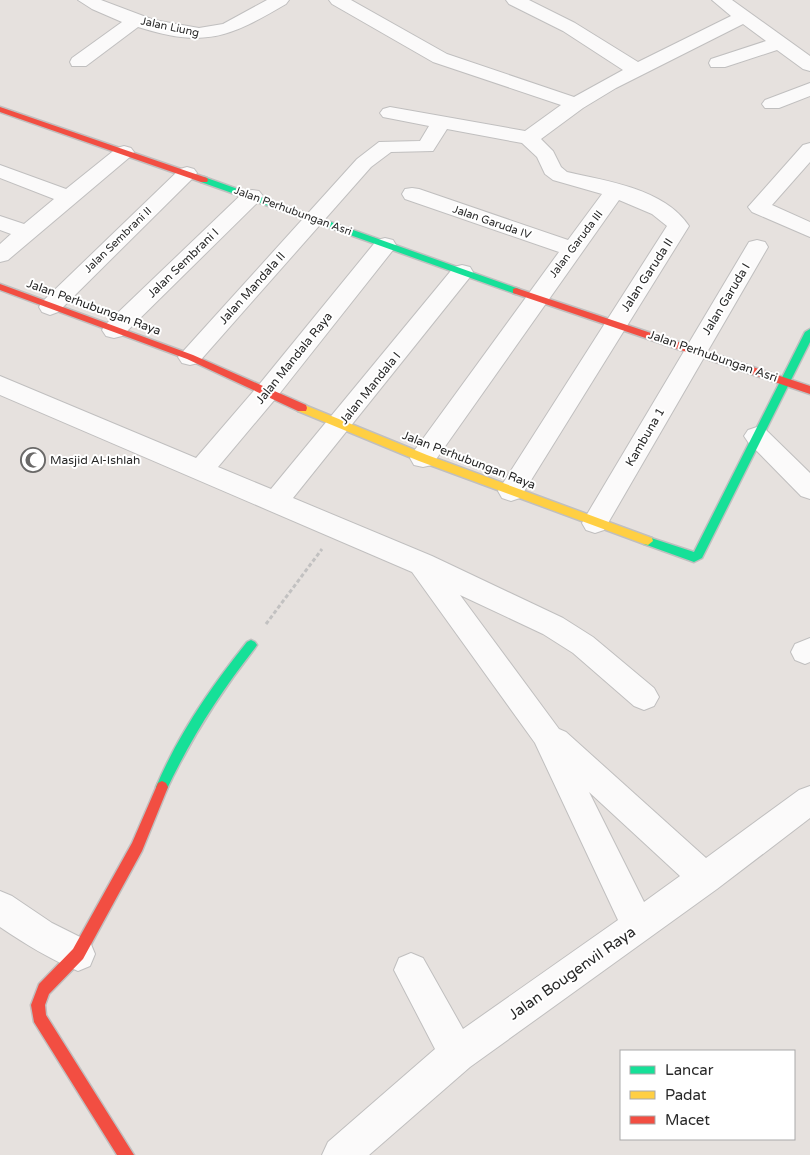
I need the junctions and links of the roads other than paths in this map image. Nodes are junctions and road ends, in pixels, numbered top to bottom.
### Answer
1 (87, 0) edge
2 (280, 0) edge
3 (338, 0) edge
4 (515, 0) edge
5 (721, 0) edge
6 (745, 16) junction
7 (136, 20) junction
8 (779, 43) junction
9 (79, 62) dead end
10 (718, 63) dead end
11 (810, 65) edge
12 (638, 70) junction
13 (810, 88) edge
14 (576, 104) junction
15 (772, 104) dead end
16 (0, 109) edge
17 (390, 113) dead end
18 (441, 123) junction
19 (529, 138) junction
20 (124, 152) junction
21 (806, 158) edge
22 (0, 171) edge
23 (187, 173) junction
24 (616, 191) junction
25 (412, 194) dead end
26 (252, 196) junction
27 (69, 198) junction
28 (314, 218) junction
29 (0, 223) edge
30 (810, 230) edge
31 (26, 232) junction
32 (385, 244) junction
33 (757, 247) dead end
34 (573, 249) junction
35 (0, 256) edge
36 (462, 272) junction
37 (0, 287) edge
38 (536, 298) junction
39 (50, 307) junction
40 (616, 323) junction
41 (114, 330) junction
42 (810, 332) edge
43 (695, 351) junction
44 (190, 357) junction
45 (784, 380) junction
46 (0, 385) edge
47 (810, 390) edge
48 (267, 392) junction
49 (340, 425) junction
50 (757, 436) junction
51 (423, 458) junction
52 (201, 469) junction
53 (810, 489) edge
54 (511, 491) junction
55 (276, 501) junction
56 (594, 523) junction
57 (422, 564) junction
58 (251, 645) road end
59 (644, 697) dead end
60 (546, 734) junction
61 (806, 809) edge
62 (705, 878) junction
63 (0, 907) edge
64 (639, 925) junction
65 (78, 954) junction
66 (411, 970) dead end
67 (457, 1054) junction
68 (126, 1155) edge
69 (341, 1155) edge

1 - 7 street, Jalan Liung
2 - 7 street, Jalan Liung
3 - 14 street
4 - 12 street
5 - 6 street
6 - 8 street
6 - 12 street
7 - 9 street
8 - 10 street
8 - 11 street
12 - 14 street
13 - 15 street
14 - 19 street
16 - 20 street, Jalan Perhubungan Asri
17 - 18 street
18 - 19 street
18 - 28 street, Jalan Mandala II
19 - 24 street
20 - 23 street, Jalan Perhubungan Asri
20 - 27 street
21 - 30 street
22 - 27 street
23 - 26 street, Jalan Perhubungan Asri
23 - 39 street, Jalan Sembrani II
24 - 34 street, Jalan Garuda III
24 - 40 street, Jalan Garuda II
25 - 34 street, Jalan Garuda IV
26 - 28 street, Jalan Perhubungan Asri
26 - 41 street, Jalan Sembrani I
27 - 31 street
28 - 32 street, Jalan Perhubungan Asri
28 - 44 street, Jalan Mandala II
29 - 31 street
31 - 35 street
32 - 36 street, Jalan Perhubungan Asri
32 - 48 street, Jalan Mandala Raya
33 - 43 street, Jalan Garuda I
34 - 38 street, Jalan Garuda III
36 - 38 street, Jalan Perhubungan Asri
36 - 49 street, Jalan Mandala I
37 - 39 street, Jalan Perhubungan Raya
38 - 40 street, Jalan Perhubungan Asri
38 - 51 street, Jalan Garuda III
39 - 41 street, Jalan Perhubungan Raya
40 - 43 street, Jalan Perhubungan Asri
40 - 54 street
41 - 44 street, Jalan Perhubungan Raya
42 - 45 street, Jalan Perhubungan Raya
43 - 45 street, Jalan Perhubungan Asri
43 - 56 street, Kambuna 1
44 - 48 street, Jalan Perhubungan Raya
45 - 47 street, Jalan Perhubungan Asri
45 - 50 street, Jalan Perhubungan Raya
46 - 52 street
48 - 49 street, Jalan Perhubungan Raya
48 - 52 street, Jalan Mandala Raya
49 - 51 street, Jalan Perhubungan Raya
49 - 55 street, Jalan Mandala I
50 - 53 street
50 - 56 street, Jalan Perhubungan Raya
51 - 54 street, Jalan Perhubungan Raya
52 - 55 street
54 - 56 street, Jalan Perhubungan Raya
55 - 57 street
57 - 59 street
57 - 60 street
58 - 65 street
60 - 62 street
60 - 64 street
61 - 62 street, Jalan Bougenvil Raya
62 - 64 street, Jalan Bougenvil Raya
63 - 65 street
64 - 67 street, Jalan Bougenvil Raya
65 - 68 street
66 - 67 street
67 - 69 street, Jalan Bougenvil Raya

